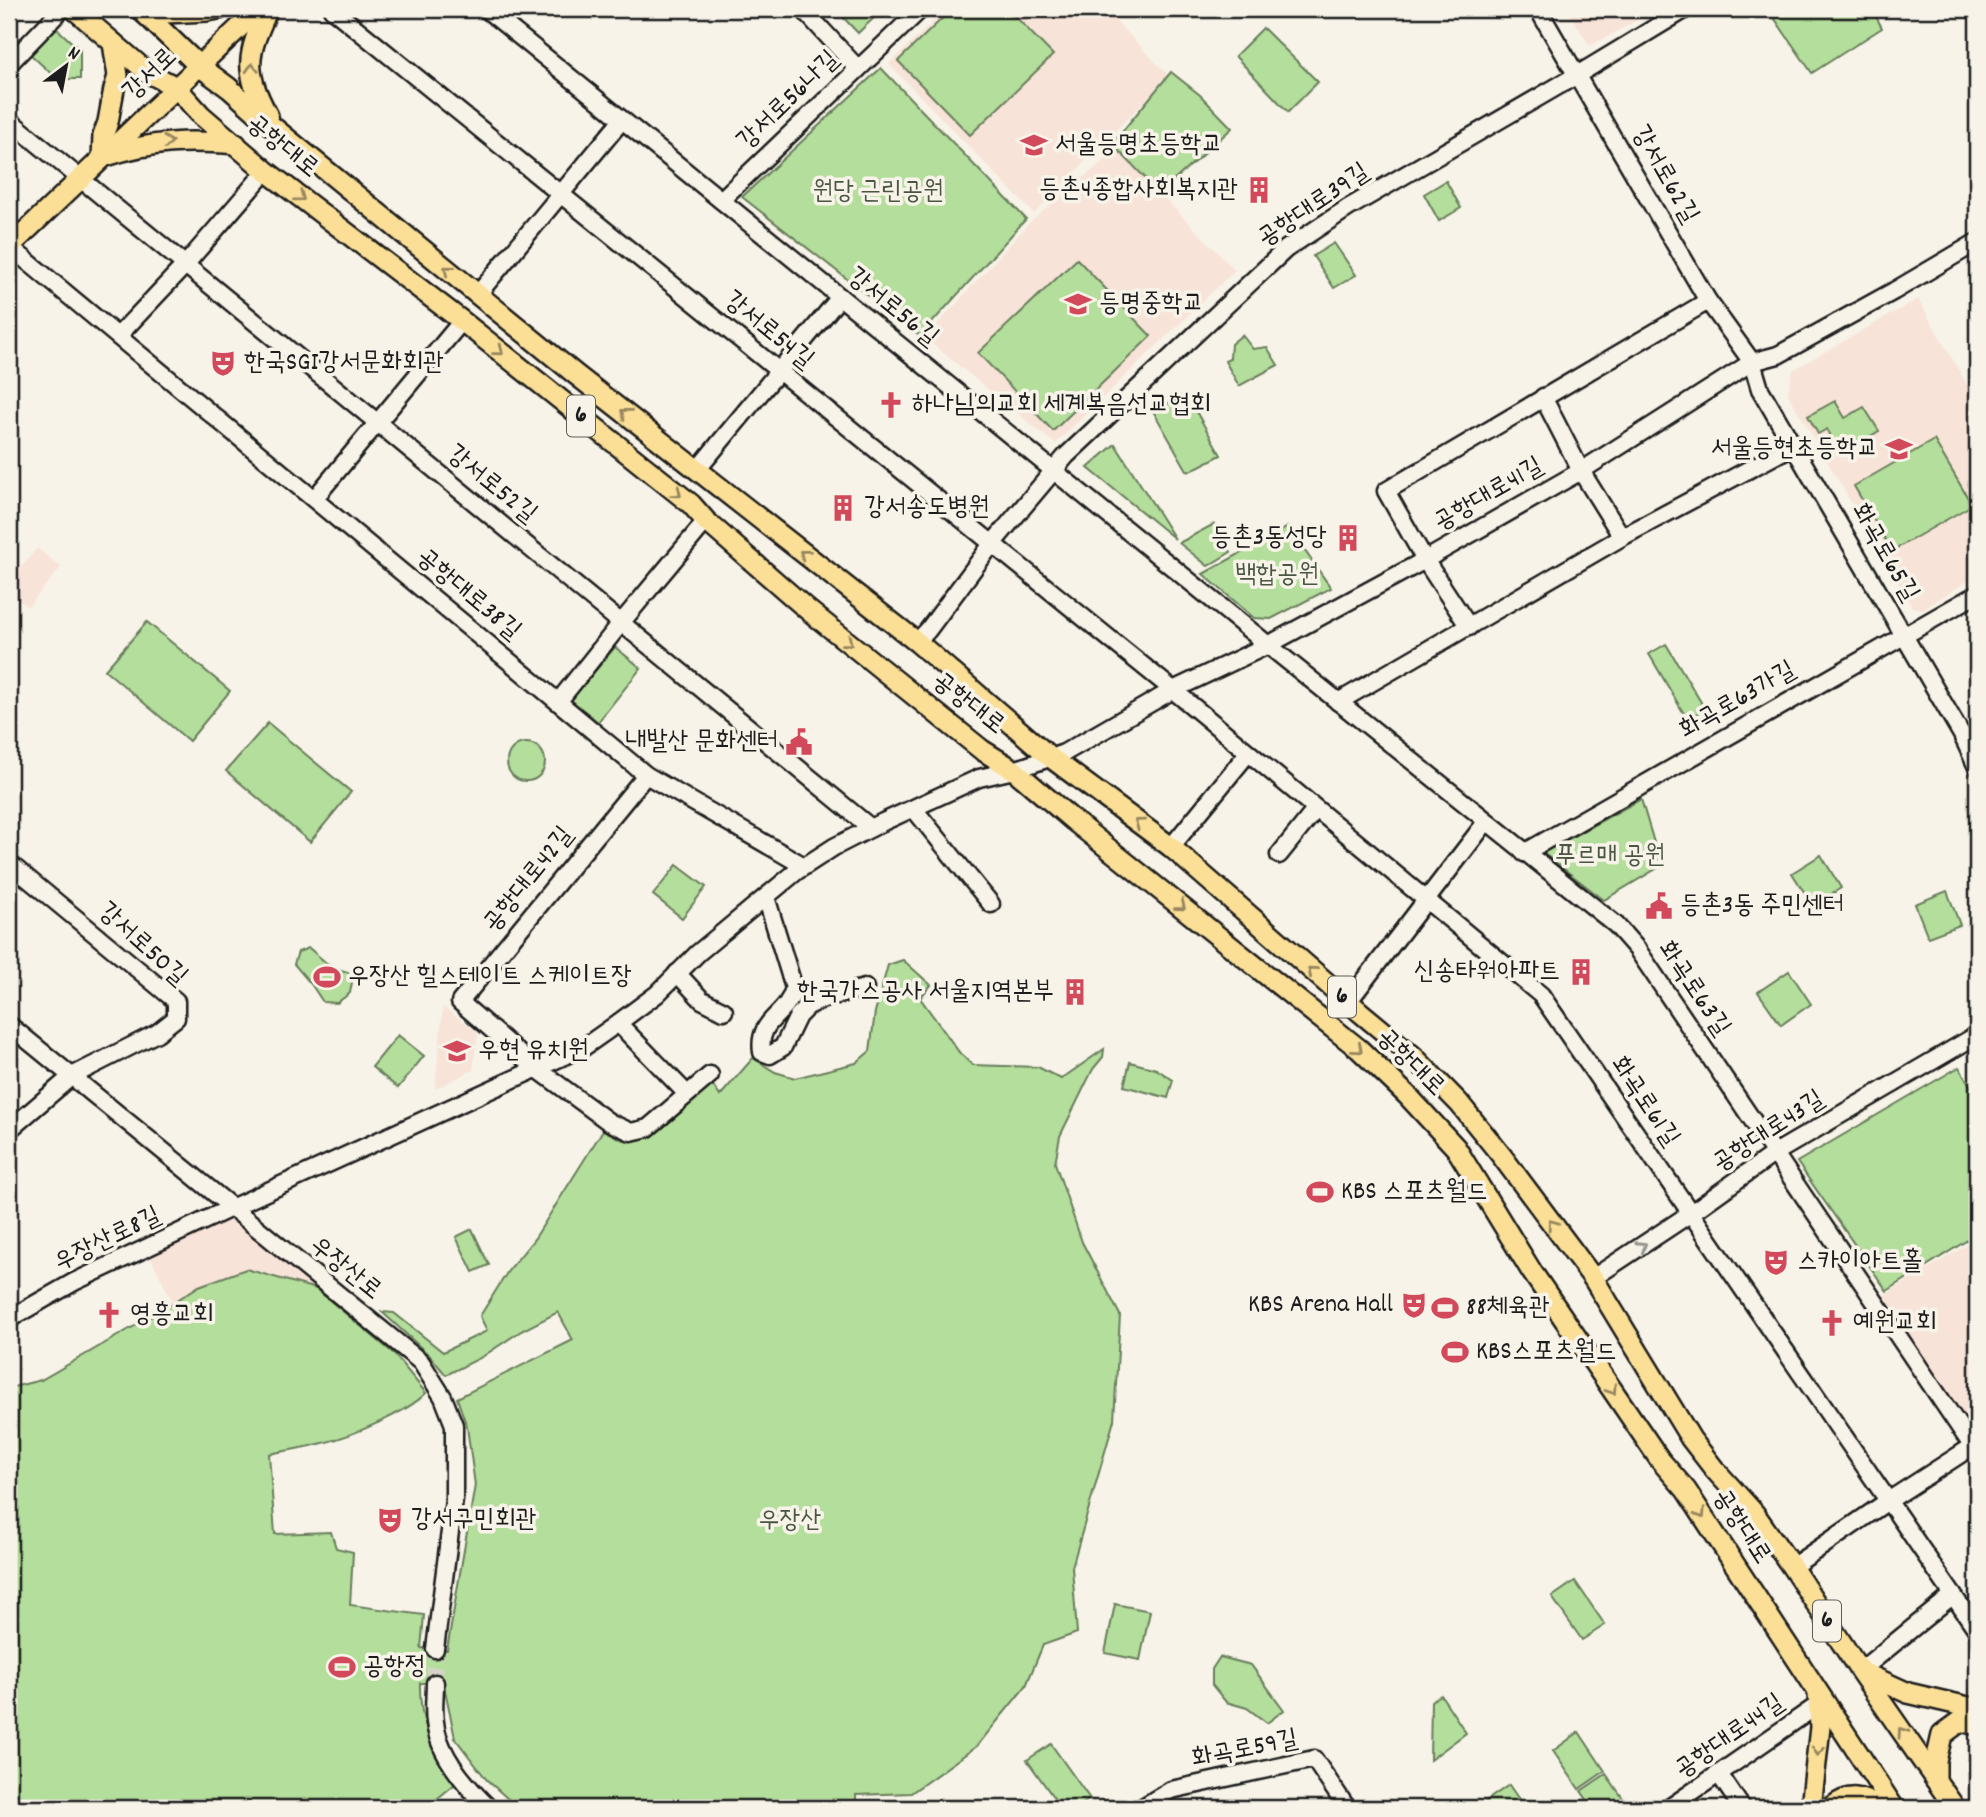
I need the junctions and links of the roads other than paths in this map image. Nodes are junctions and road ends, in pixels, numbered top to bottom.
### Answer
1 (62, 9) edge
2 (74, 9) edge
3 (219, 9) edge
4 (259, 9) edge
5 (268, 9) edge
6 (332, 9) edge
7 (486, 9) edge
8 (513, 9) edge
9 (803, 9) edge
10 (921, 9) edge
11 (1538, 9) edge
12 (1686, 9) edge
13 (143, 11) edge
14 (500, 21) junction
15 (113, 43) junction
16 (9, 64) edge
17 (198, 65) junction
18 (858, 69) junction
19 (1577, 75) junction
20 (176, 87) junction
21 (9, 120) edge
22 (622, 120) junction
23 (273, 127) junction
24 (236, 144) junction
25 (102, 158) junction
26 (267, 172) junction
27 (80, 179) junction
28 (560, 194) junction
29 (721, 200) junction
30 (1977, 242) edge
31 (9, 247) edge
32 (185, 265) junction
33 (478, 294) junction
34 (840, 297) junction
35 (1708, 301) junction
36 (462, 321) junction
37 (118, 337) junction
38 (1752, 362) junction
39 (779, 371) junction
40 (1543, 397) junction
41 (377, 423) junction
42 (1793, 446) junction
43 (697, 470) junction
44 (1054, 471) junction
45 (1581, 471) junction
46 (314, 499) junction
47 (706, 521) junction
48 (1622, 537) junction
49 (992, 544) junction
50 (1425, 560) junction
51 (1977, 594) edge
52 (621, 623) junction
53 (1469, 627) junction
54 (1903, 635) junction
55 (917, 642) junction
56 (1268, 645) junction
57 (1173, 690) junction
58 (558, 702) junction
59 (1338, 702) junction
60 (1248, 753) junction
61 (1049, 757) junction
62 (1977, 767) edge
63 (1014, 770) junction
64 (646, 775) junction
65 (914, 808) junction
66 (1316, 809) junction
67 (1486, 822) junction
68 (871, 828) junction
69 (1171, 847) junction
70 (1524, 853) junction
71 (1279, 855) dead end
72 (9, 863) edge
73 (804, 866) junction
74 (766, 897) junction
75 (1426, 900) junction
76 (991, 904) dead end
77 (677, 973) junction
78 (865, 988) dead end
79 (1348, 1002) junction
80 (724, 1011) dead end
81 (618, 1023) junction
82 (9, 1026) edge
83 (1977, 1035) edge
84 (536, 1068) junction
85 (710, 1075) dead end
86 (72, 1076) junction
87 (687, 1094) junction
88 (9, 1130) edge
89 (1775, 1153) junction
90 (231, 1208) junction
91 (1691, 1213) junction
92 (1592, 1278) junction
93 (9, 1319) edge
94 (1975, 1449) edge
95 (1888, 1501) junction
96 (1792, 1567) junction
97 (1953, 1595) junction
98 (1977, 1630) edge
99 (435, 1649) tunnel mouth
100 (1860, 1671) junction
101 (435, 1683) tunnel mouth
102 (1818, 1699) junction
103 (1977, 1709) edge
104 (1977, 1725) edge
105 (1719, 1774) junction
106 (1936, 1780) junction
107 (1341, 1806) edge
108 (489, 1808) edge
109 (1142, 1808) edge
110 (1669, 1808) edge
111 (1742, 1808) edge
112 (1811, 1808) edge
113 (1830, 1808) edge
114 (1881, 1808) edge
115 (1895, 1808) edge
116 (1955, 1808) edge

1 - 16 street
2 - 15 main road, 공항대로 / 6
3 - 13 main road
4 - 17 main road, 강서로
23 -> 5 main road
6 - 28 street, 강서로54길
7 - 14 street, 강서로56길
8 - 14 street
9 - 18 street
10 - 18 street, 강서로56나길
11 - 19 street, 강서로62길
12 - 19 street, 공항대로39길
13 - 17 main road, 공항대로 / 6
14 - 22 street, 강서로56길
15 - 20 main road, 공항대로 / 6
15 - 25 main road
17 - 20 main road, 강서로
17 - 23 main road, 공항대로 / 6
18 - 29 street, 강서로56나길
19 - 35 street, 강서로62길
19 - 44 street, 공항대로39길
20 - 24 main road, 공항대로 / 6
20 - 25 main road, 강서로
21 - 27 street
22 - 28 street
22 - 29 street, 강서로56길
33 -> 23 main road, 공항대로 / 6
25 -> 24 main road
24 - 26 main road, 공항대로 / 6
25 - 27 main road, 강서로
26 - 32 street
26 -> 36 main road, 공항대로 / 6
27 - 31 main road, 강서로
27 - 32 street, 강서로52길
28 - 33 street
28 - 39 street, 강서로54길
29 - 34 street, 강서로56길
30 - 38 street, 공항대로41길
31 - 37 street, 공항대로38길
32 - 37 street
32 - 41 street, 강서로52길
43 -> 33 main road, 공항대로 / 6
34 - 39 street
34 - 44 street, 강서로56길
35 - 38 street, 강서로62길
35 - 40 street
36 - 41 street
36 -> 47 main road, 공항대로 / 6
37 - 46 street, 공항대로38길
38 - 42 street, 화곡로65길
38 - 45 street, 공항대로41길
39 - 43 street
39 - 49 street, 강서로54길
40 - 45 street
40 - 50 street
41 - 46 street
41 - 52 street, 강서로52길
42 - 48 street
42 - 54 street, 화곡로65길
55 -> 43 main road, 공항대로 / 6
44 - 49 street, 공항대로39길
44 - 56 street, 강서로56길
45 - 48 street
45 - 50 street, 공항대로41길
46 - 58 street, 공항대로38길
47 - 52 street
47 -> 63 main road, 공항대로 / 6
48 - 53 street
49 - 55 street, 공항대로39길
49 - 57 street, 강서로54길
50 - 53 street
50 - 56 street, 공항대로41길
51 - 54 street, 화곡로63가길
52 - 58 street
52 - 68 street, 강서로52길
53 - 59 street
54 - 62 street, 화곡로65길
54 - 70 street, 화곡로63가길
55 - 61 main road, 공항대로 / 6
56 - 57 street, 공항대로41길
56 - 59 street, 화곡로63길
57 - 60 street, 화곡로61길
57 - 61 street, 공항대로41길
58 - 64 street, 공항대로38길
59 - 67 street, 화곡로63길
60 - 66 street, 화곡로61길
60 - 69 street
61 - 63 street, 공항대로41길
69 -> 61 main road, 공항대로 / 6
63 - 65 street
63 -> 102 main road, 공항대로 / 6
64 - 73 street, 공항대로38길
64 - 84 street, 공항대로42길
65 - 68 street
65 - 76 street
66 - 71 street
66 - 75 street, 화곡로61길
67 - 70 street, 화곡로63길
67 - 75 street
68 - 73 street
79 -> 69 main road, 공항대로 / 6
70 - 89 street, 화곡로63길
72 - 86 street, 강서로50길
73 - 74 street
74 - 77 street
74 - 78 street
75 - 79 street
75 - 91 street, 화곡로61길
77 - 80 street
77 - 81 street
92 -> 79 main road, 공항대로 / 6
81 - 84 street
81 - 87 street
82 - 86 street, 우장산로
83 - 89 street, 공항대로43길
84 - 87 street, 공항대로42길
84 - 90 street
85 - 87 street, 공항대로42길
86 - 88 street
86 - 90 street, 우장산로
89 - 91 street, 공항대로43길
89 - 94 street, 화곡로63길
90 - 93 street, 우장산로8길
90 - 99 street, 우장산로
92 -> 91 street, 공항대로43길
91 - 95 street, 화곡로61길
92 - 96 main road, 공항대로 / 6
94 - 95 street, 공항대로
95 - 96 street, 공항대로
95 - 97 street, 화곡로61길
96 - 100 main road, 공항대로 / 6
97 - 98 street, 화곡로61길
97 - 100 street
100 - 103 main road
106 -> 100 main road, 공항대로 / 6
101 - 108 street
102 - 105 street, 공항대로44길
102 -> 112 main road
102 - 115 main road, 공항대로 / 6
104 - 106 main road
105 - 110 street, 공항대로44길
105 - 111 street
106 - 116 main road, 공항대로 / 6
107 - 109 street, 화곡로59길
113 - 114 main road

